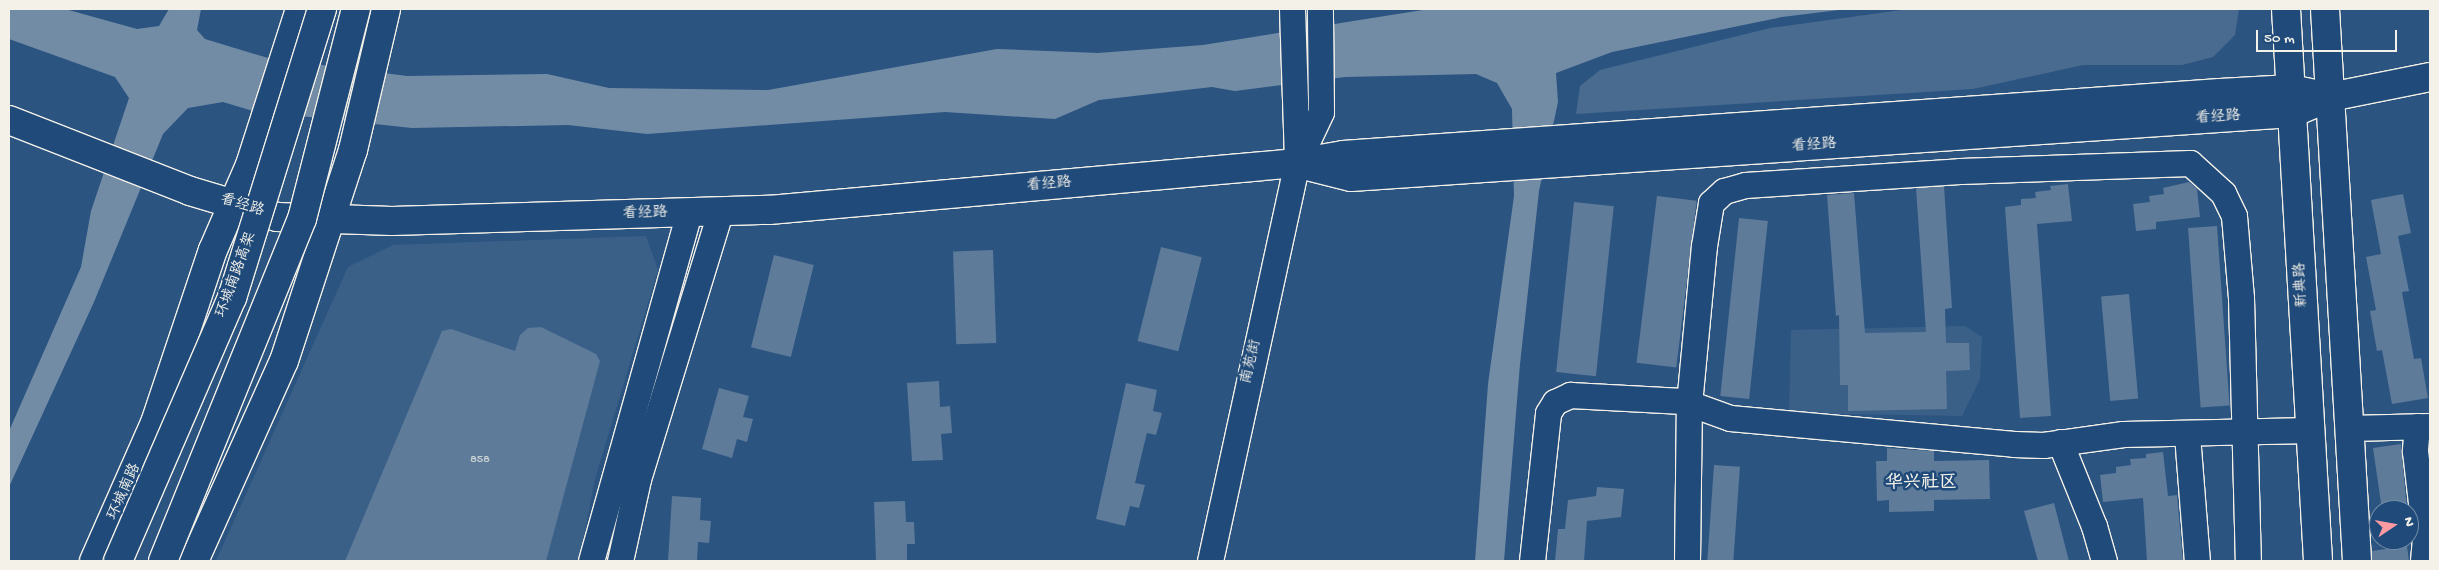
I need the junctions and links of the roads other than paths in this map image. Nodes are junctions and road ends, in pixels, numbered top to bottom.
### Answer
1 (322, 9) edge
2 (356, 9) edge
3 (386, 9) edge
4 (2286, 9) edge
5 (2325, 9) edge
6 (1292, 15) edge
7 (298, 16) edge
8 (1320, 16) edge
9 (2430, 77) edge
10 (2330, 97) junction
11 (2291, 101) junction
12 (9, 120) edge
13 (1297, 163) junction
14 (233, 204) junction
15 (720, 212) junction
16 (689, 213) junction
17 (331, 218) junction
18 (1689, 404) junction
19 (2424, 426) edge
20 (2349, 428) junction
21 (2311, 430) junction
22 (2242, 433) junction
23 (2187, 435) junction
24 (2060, 442) junction
25 (196, 557) edge
26 (94, 561) edge
27 (118, 561) edge
28 (163, 561) edge
29 (591, 561) edge
30 (620, 561) edge
31 (1210, 561) edge
32 (1532, 561) edge
33 (1687, 561) edge
34 (2104, 561) edge
35 (2197, 561) edge
36 (2248, 561) edge
37 (2318, 561) edge
38 (2357, 561) edge
39 (2423, 561) edge

1 - 27 main road, 环城南路高架, bridge
2 - 28 main road, bridge
3 - 17 main road
4 - 11 main road, 新典路
5 - 10 main road
6 - 13 street, 南苑街
7 - 14 main road, 环城南路
8 - 13 street, 南苑街
9 - 10 main road, 看经路
10 - 11 main road, 看经路
10 - 20 main road
11 - 13 main road, 看经路
11 - 21 main road, 新典路
12 - 14 main road, 看经路
13 - 15 main road, 看经路
13 - 31 street, 南苑街
14 - 17 main road, 看经路
14 - 26 main road, 环城南路
15 - 16 main road, 看经路
15 - 30 street
16 - 17 main road, 看经路
16 - 29 street
17 - 25 main road
18 - 22 street
18 - 24 street
18 - 32 street
18 - 33 street
19 - 20 street
19 - 39 street
20 - 38 main road
21 - 22 street
21 - 37 main road, 新典路
22 - 23 street
22 - 36 street
23 - 24 street
23 - 35 street
24 - 34 street

